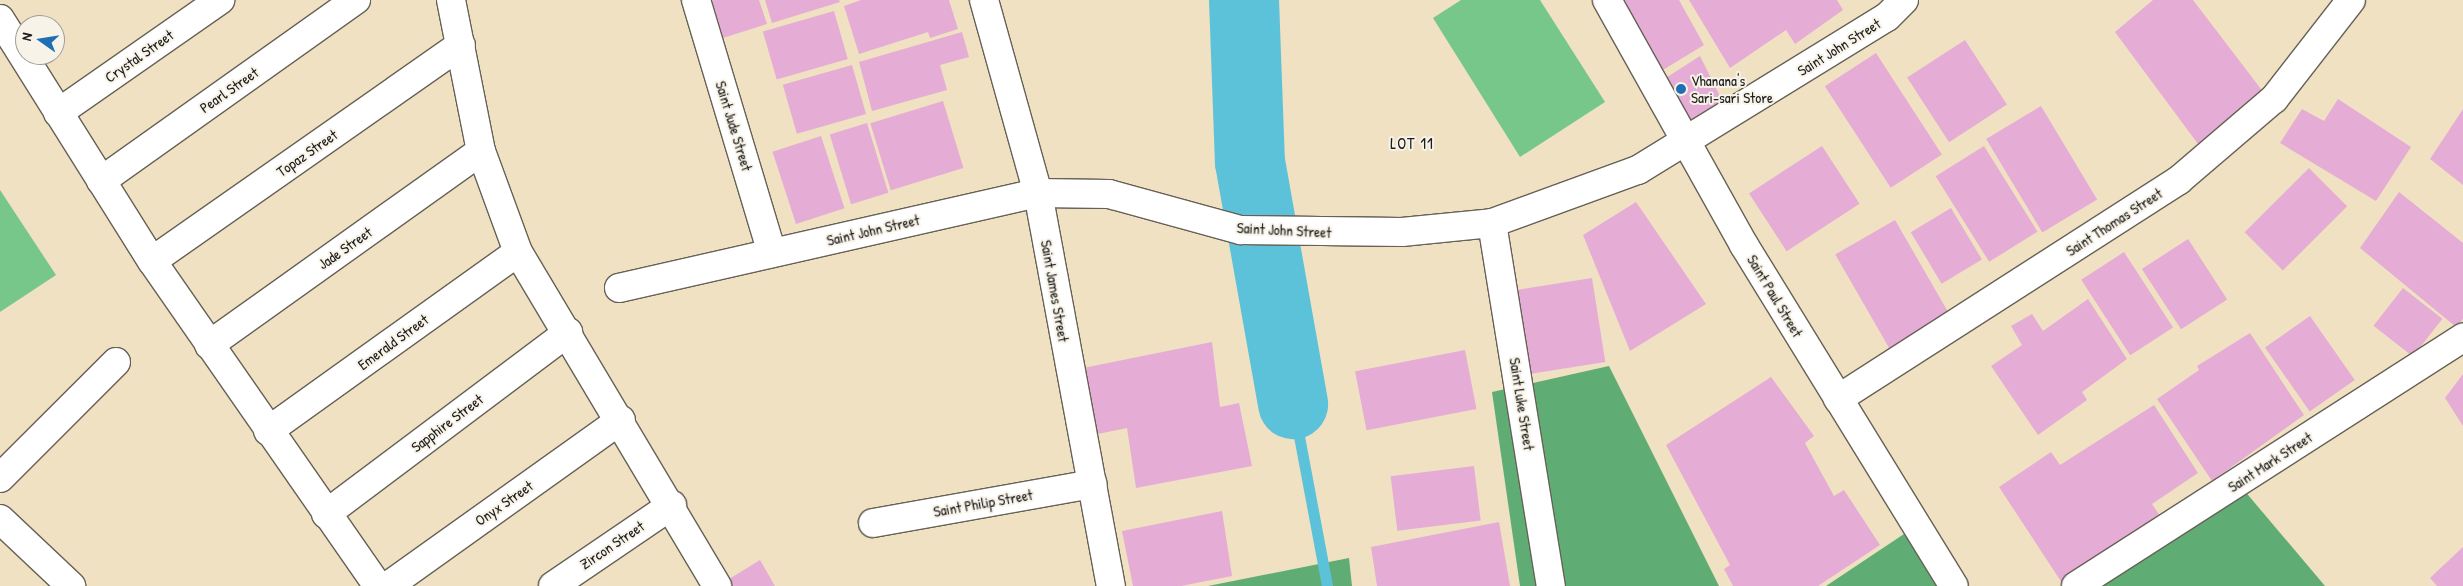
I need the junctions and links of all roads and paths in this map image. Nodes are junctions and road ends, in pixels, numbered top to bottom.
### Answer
1 (220, 0) edge
2 (356, 0) edge
3 (451, 0) edge
4 (696, 0) edge
5 (984, 0) edge
6 (1607, 0) edge
7 (1904, 0) edge
8 (2351, 0) edge
9 (0, 19) edge
10 (461, 45) junction
11 (58, 112) junction
12 (1685, 144) junction
13 (482, 151) junction
14 (102, 181) junction
15 (1038, 193) junction
16 (1492, 223) junction
17 (518, 252) junction
18 (772, 253) junction
19 (152, 261) junction
20 (619, 288) dead end
21 (568, 332) junction
22 (2463, 338) edge
23 (209, 344) junction
24 (116, 362) dead end
25 (1838, 398) junction
26 (621, 420) junction
27 (268, 432) junction
28 (0, 478) edge
29 (1093, 484) junction
30 (672, 505) junction
31 (326, 514) junction
32 (0, 518) edge
33 (873, 524) dead end
34 (71, 586) edge
35 (378, 586) edge
36 (388, 586) edge
37 (553, 586) edge
38 (717, 586) edge
39 (1111, 586) edge
40 (1551, 586) edge
41 (1954, 586) edge
42 (2076, 586) edge

1 - 11 street, Crystal Street
2 - 14 street, Pearl Street
3 - 10 street
4 - 18 street, Saint Jude Street
5 - 15 street, Saint James Street
6 - 12 street, Saint Paul Street
7 - 12 street, Saint John Street
8 - 25 street, Saint Thomas Street
9 - 11 street
10 - 13 street
10 - 19 street, Topaz Street
11 - 14 street
12 - 16 street, Saint John Street
12 - 25 street, Saint Paul Street
13 - 17 street
13 - 23 street, Jade Street
14 - 19 street
15 - 16 street, Saint John Street
15 - 18 street, Saint John Street
15 - 29 street, Saint James Street
16 - 40 street, Saint Luke Street
17 - 21 street
17 - 27 street, Emerald Street
18 - 20 street, Saint John Street
19 - 23 street
21 - 26 street
21 - 31 street, Sapphire Street
22 - 42 street, Saint Mark Street
23 - 27 street
24 - 28 street
25 - 41 street, Saint Paul Street
26 - 30 street
26 - 36 street, Onyx Street
27 - 31 street
29 - 33 street, Saint Philip Street
29 - 39 street, Saint James Street
30 - 37 street, Zircon Street
30 - 38 street
31 - 35 street
32 - 34 street

